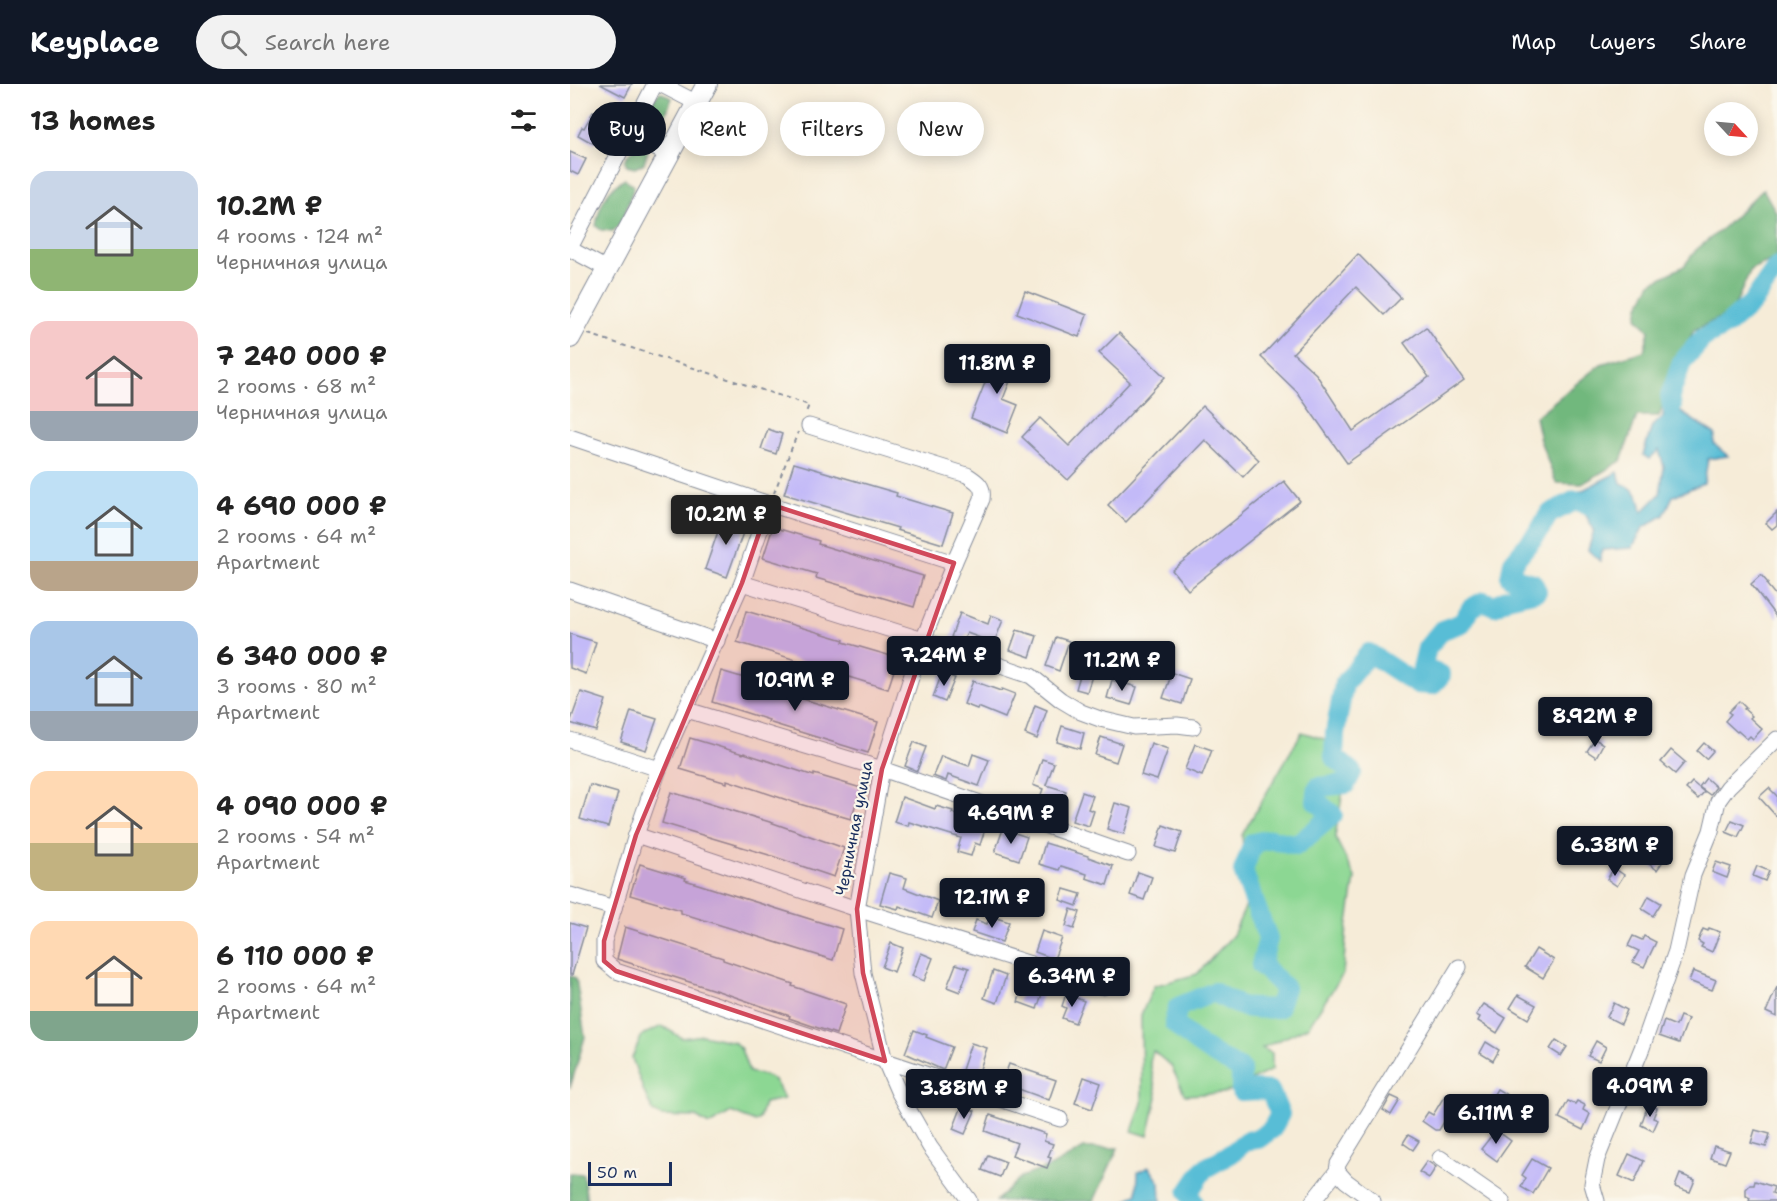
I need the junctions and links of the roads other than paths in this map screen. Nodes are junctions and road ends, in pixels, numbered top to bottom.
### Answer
1 (657, 84) edge
2 (707, 84) edge
3 (647, 102) edge
4 (693, 102) edge
5 (698, 102) edge
6 (678, 140) edge
7 (666, 153) edge
8 (670, 155) junction
9 (618, 156) edge
10 (570, 248) edge
11 (607, 269) junction
12 (572, 334) edge
13 (805, 422) road end
14 (570, 437) edge
15 (769, 504) junction
16 (954, 563) junction
17 (742, 583) junction
18 (570, 590) edge
19 (923, 639) junction
20 (717, 641) junction
21 (687, 710) junction
22 (1193, 727) dead end
23 (1777, 739) edge
24 (570, 740) edge
25 (659, 769) junction
26 (882, 769) junction
27 (636, 835) junction
28 (1128, 854) dead end
29 (570, 895) edge
30 (614, 908) junction
31 (857, 909) junction
32 (1459, 967) dead end
33 (1103, 987) dead end
34 (885, 1061) junction
35 (1060, 1119) dead end
36 (1440, 1158) dead end
37 (1337, 1171) junction
38 (969, 1200) edge
39 (1313, 1201) edge
40 (1373, 1201) edge
41 (1502, 1201) edge
42 (1597, 1201) edge

1 - 3 street
1 - 4 street
2 - 5 main road
6 - 8 main road
7 - 8 street
8 - 11 main road
9 - 10 street
10 - 11 street
11 - 12 main road
13 - 16 street, Черничная улица
14 - 15 street
15 - 16 street
15 - 17 street
16 - 19 street, Черничная улица
17 - 19 street
17 - 20 street
18 - 20 street
19 - 22 street
19 - 26 street, Черничная улица
20 - 21 street
21 - 25 street
21 - 26 street
23 - 42 street
24 - 25 street
25 - 27 street
26 - 28 street
26 - 31 street, Черничная улица
27 - 30 street
27 - 31 street
29 - 30 street
30 - 34 street
31 - 33 street
31 - 34 street, Черничная улица
32 - 37 street
34 - 35 street
34 - 38 street, Черничная улица
36 - 41 street
37 - 39 street
37 - 40 street

